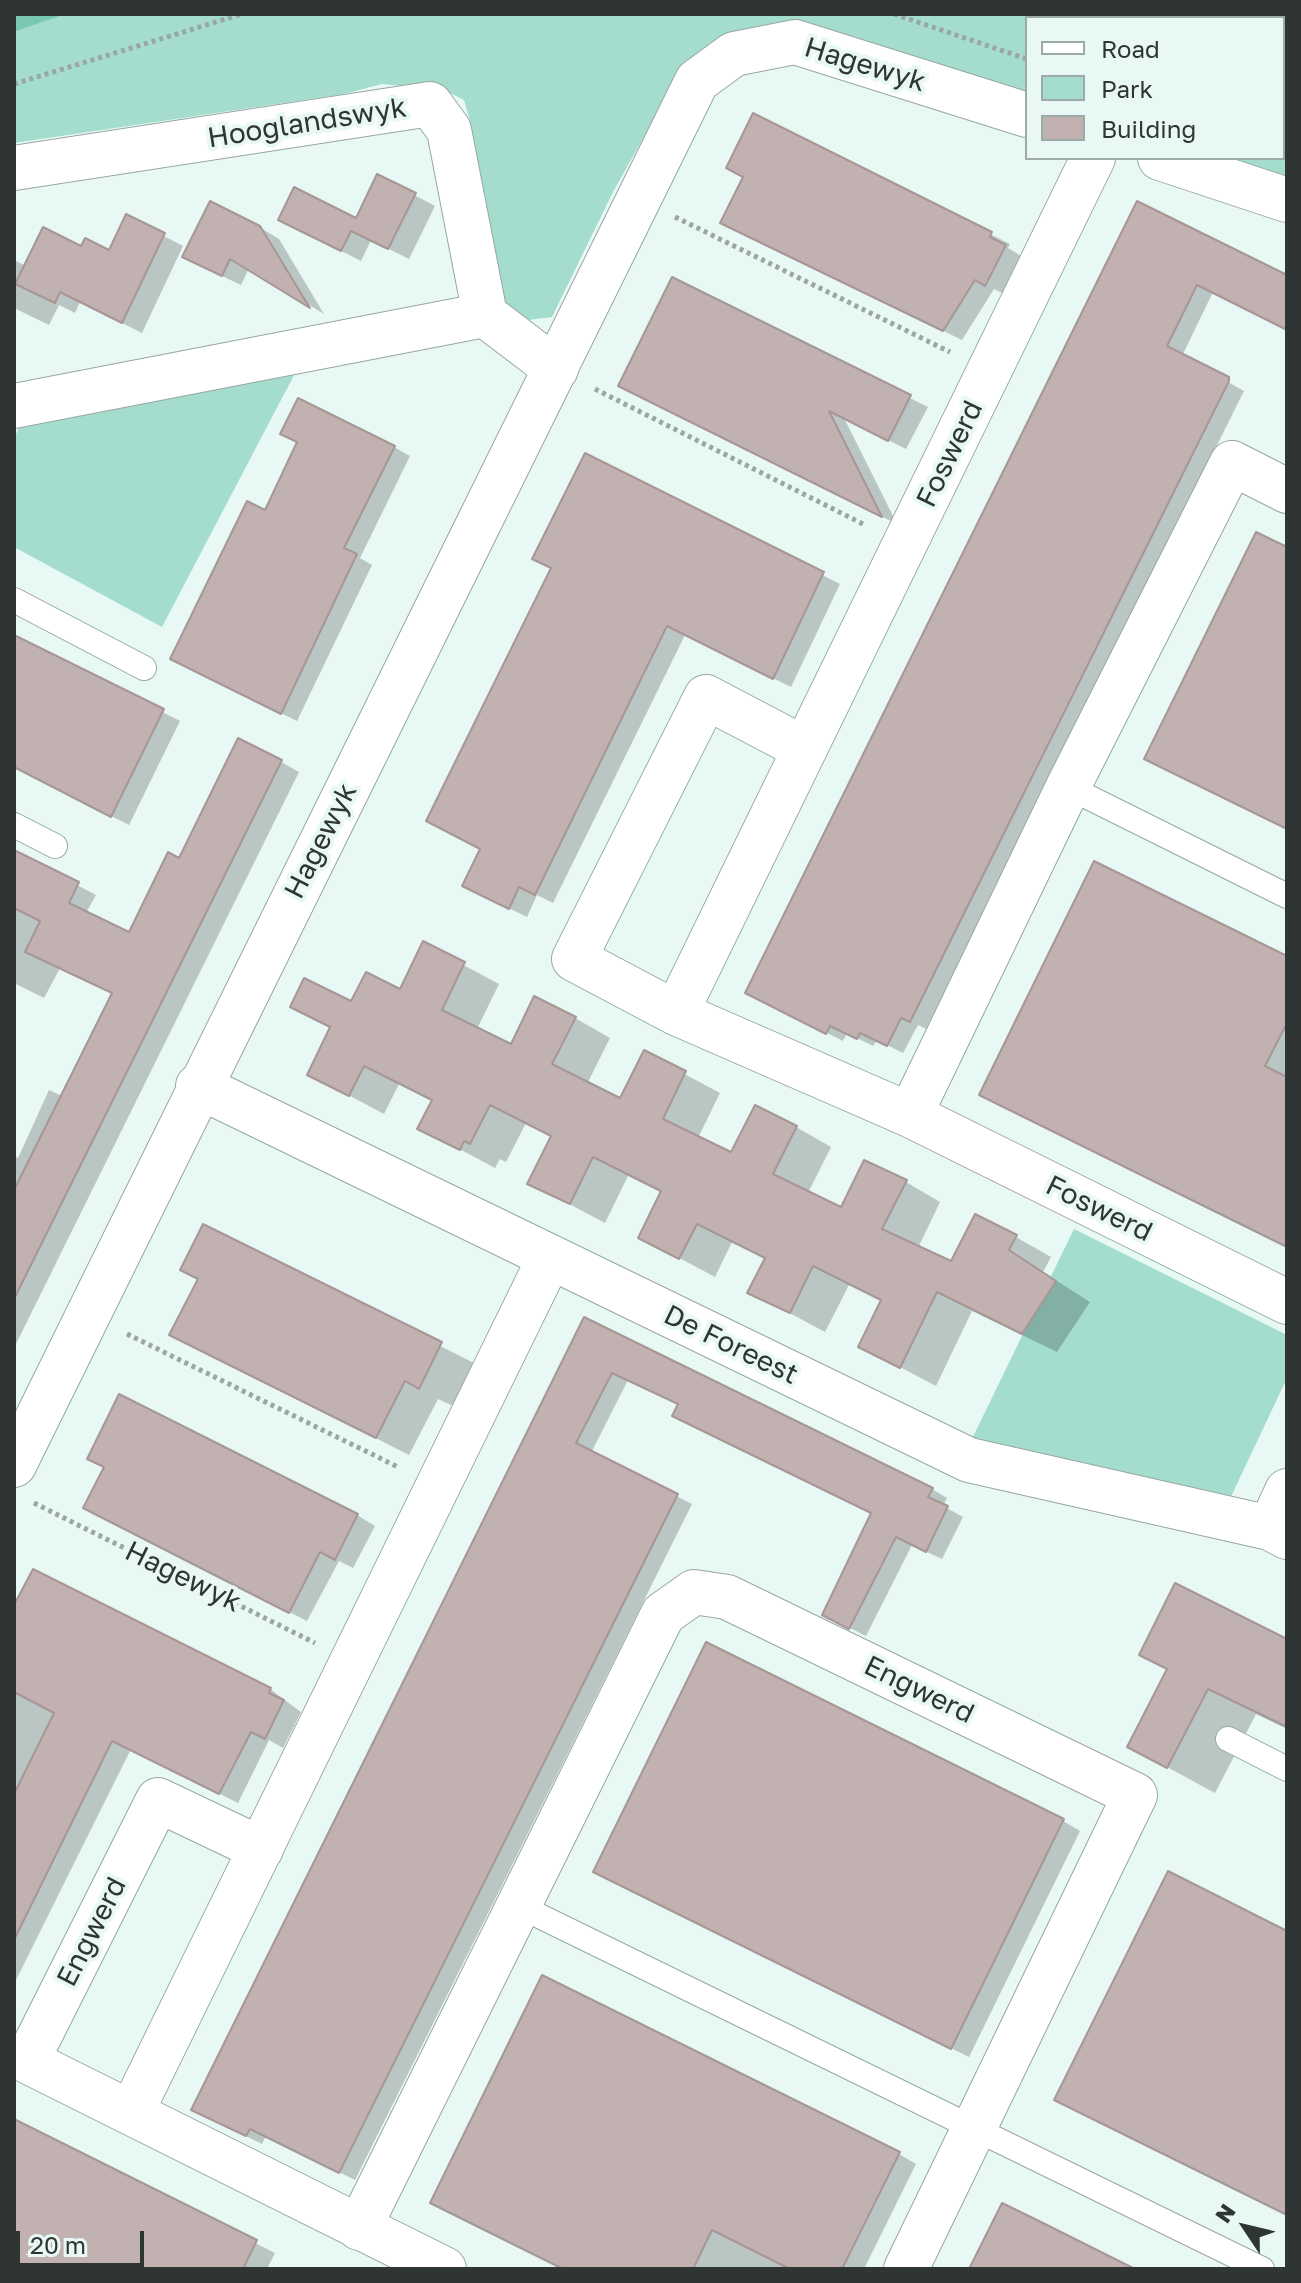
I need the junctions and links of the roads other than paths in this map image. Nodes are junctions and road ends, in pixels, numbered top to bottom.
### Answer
1 (1025, 114) edge
2 (1092, 160) edge
3 (1166, 160) edge
4 (14, 168) edge
5 (1287, 200) edge
6 (485, 315) junction
7 (556, 369) junction
8 (14, 406) edge
9 (1287, 491) edge
10 (14, 600) edge
11 (144, 668) dead end
12 (805, 749) junction
13 (1068, 787) junction
14 (14, 825) edge
15 (55, 846) dead end
16 (1287, 896) edge
17 (676, 1013) junction
18 (198, 1086) junction
19 (910, 1115) junction
20 (550, 1257) junction
21 (1287, 1302) edge
22 (20, 1482) edge
23 (1281, 1519) edge
24 (1228, 1739) dead end
25 (1287, 1769) edge
26 (261, 1849) junction
27 (519, 1906) junction
28 (132, 2111) junction
29 (975, 2130) junction
30 (359, 2228) junction
31 (444, 2269) edge
32 (906, 2269) edge
33 (1262, 2269) edge

1 - 7 street, Hagewyk
2 - 12 street, Foswerd
3 - 5 street
4 - 6 street, Hooglandswyk
6 - 7 street
6 - 8 street
7 - 18 street, Hagewyk
9 - 13 street
10 - 11 lane
12 - 17 street, Foswerd
12 - 17 street, Foswerd
13 - 16 lane
13 - 19 street
14 - 15 lane
17 - 19 street, Foswerd
18 - 20 street, De Foreest
18 - 22 street, Hagewyk
19 - 21 street, Foswerd
20 - 23 street, De Foreest
20 - 26 street
24 - 25 lane
26 - 28 street
26 - 28 street, Engwerd
27 - 29 lane
27 - 29 street, Engwerd
27 - 30 street, Engwerd
28 - 30 street, Engwerd
29 - 32 street, Engwerd
29 - 33 lane
30 - 31 street, Engwerd

